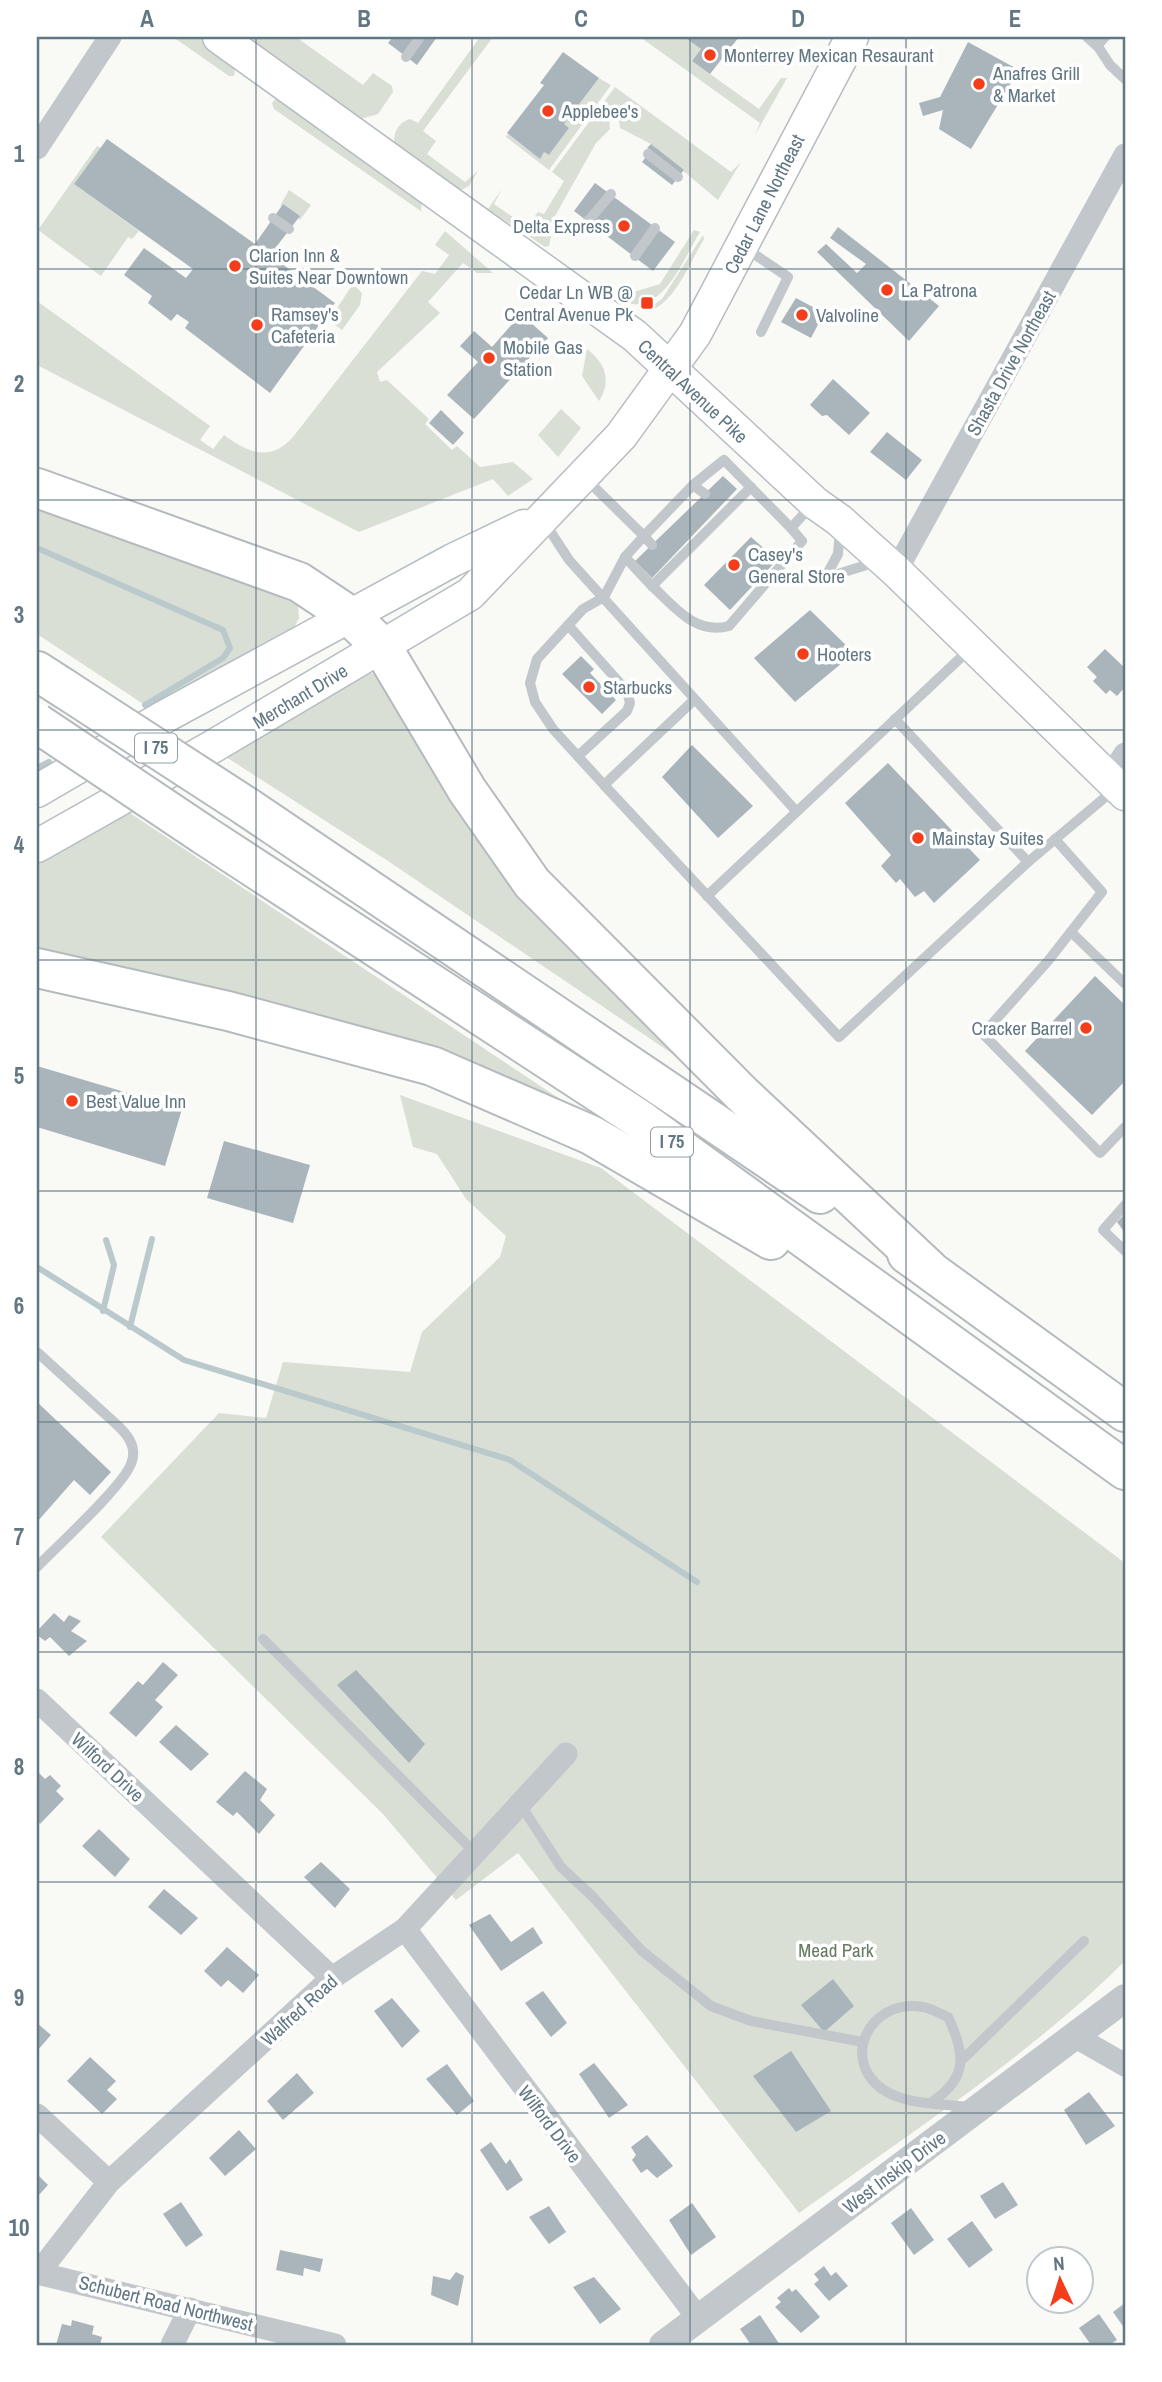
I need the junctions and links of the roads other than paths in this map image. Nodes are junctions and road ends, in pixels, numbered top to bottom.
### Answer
1 (110, 37) edge
2 (219, 37) edge
3 (420, 37) edge
4 (852, 37) edge
5 (1087, 37) edge
6 (1101, 41) edge
7 (406, 57) dead end
8 (1125, 79) edge
9 (37, 148) edge
10 (648, 154) dead end
11 (1125, 155) edge
12 (678, 177) dead end
13 (611, 194) dead end
14 (273, 218) dead end
15 (588, 222) dead end
16 (655, 228) dead end
17 (289, 229) dead end
18 (743, 247) junction
19 (635, 256) dead end
20 (761, 332) dead end
21 (669, 367) junction
22 (584, 477) junction
23 (693, 485) junction
24 (751, 487) junction
25 (37, 488) edge
26 (705, 494) dead end
27 (678, 501) junction
28 (687, 510) dead end
29 (827, 512) junction
30 (541, 518) junction
31 (662, 518) junction
32 (670, 527) dead end
33 (791, 528) junction
34 (648, 540) junction
35 (625, 557) junction
36 (890, 566) junction
37 (652, 586) junction
38 (604, 597) junction
39 (351, 616) junction
40 (568, 625) junction
41 (973, 646) junction
42 (382, 647) junction
43 (51, 680) edge
44 (694, 700) junction
45 (895, 719) junction
46 (37, 723) edge
47 (578, 756) junction
48 (1119, 778) edge
49 (604, 785) junction
50 (37, 791) edge
51 (796, 811) junction
52 (1055, 839) junction
53 (37, 846) edge
54 (1028, 862) junction
55 (707, 896) junction
56 (1071, 932) junction
57 (37, 968) edge
58 (1125, 984) edge
59 (1125, 1127) edge
60 (1125, 1205) edge
61 (1125, 1251) edge
62 (929, 1269) junction
63 (37, 1352) edge
64 (978, 1362) junction
65 (1125, 1412) edge
66 (1125, 1470) edge
67 (37, 1567) edge
68 (263, 1639) dead end
69 (37, 1700) edge
70 (566, 1754) dead end
71 (520, 1804) junction
72 (475, 1853) junction
73 (405, 1929) junction
74 (1084, 1941) dead end
75 (332, 1978) junction
76 (1125, 1998) edge
77 (1076, 2037) junction
78 (863, 2042) junction
79 (963, 2059) junction
80 (1125, 2065) edge
81 (932, 2102) junction
82 (980, 2108) junction
83 (37, 2115) edge
84 (109, 2182) junction
85 (38, 2273) edge
86 (190, 2309) junction
87 (698, 2318) junction
88 (172, 2345) edge
89 (335, 2345) edge
90 (663, 2345) edge

1 - 9 street
2 - 21 main road, Central Avenue Pike
3 - 7 lane
4 - 18 main road, Cedar Lane Northeast
5 - 6 lane
6 - 8 lane
10 - 12 lane
11 - 36 street, Shasta Drive Northeast
13 - 15 lane
14 - 17 lane
16 - 19 lane
18 - 20 lane
18 - 21 main road, Cedar Lane Northeast
21 - 22 main road, Merchant Drive
21 - 29 main road, Central Avenue Pike
22 - 30 main road, Merchant Drive
22 - 34 lane
23 - 24 lane
23 - 26 lane
23 - 27 lane
24 - 33 lane
24 - 37 lane
25 - 39 highway
27 - 28 lane
27 - 31 lane
29 - 33 lane
29 - 36 main road, Central Avenue Pike
29 - 36 lane
30 - 38 lane
30 - 39 main road, Merchant Drive
30 - 42 main road, Merchant Drive
31 - 32 lane
31 - 34 lane
33 - 37 lane
34 - 35 lane
35 - 37 lane
35 - 38 lane
36 - 41 main road, Central Avenue Pike
38 - 40 lane
38 - 44 lane
39 - 42 highway
39 - 50 main road, Merchant Drive
40 - 47 lane
40 - 47 lane
41 - 45 lane
41 - 48 main road, Central Avenue Pike
42 - 53 main road, Merchant Drive
42 - 62 highway
43 - 62 highway, I 75, bridge
44 - 49 lane
44 - 51 lane
45 - 51 lane
45 - 54 lane
46 - 64 highway, I 75, bridge
47 - 49 lane
48 - 52 lane
49 - 55 lane
51 - 55 lane
52 - 54 lane
52 - 56 lane
54 - 55 lane
56 - 58 lane
56 - 59 lane
57 - 64 highway
60 - 61 lane
62 - 65 highway, I 75
63 - 67 lane
64 - 66 highway, I 75
68 - 72 lane
69 - 75 street, Wilford Drive
70 - 71 street, Walfred Road
71 - 72 street, Walfred Road
71 - 78 lane
72 - 73 street, Walfred Road
73 - 75 street, Walfred Road
73 - 87 street, Wilford Drive
74 - 79 lane
75 - 84 street, Walfred Road
76 - 77 street, West Inskip Drive
77 - 80 street
77 - 82 street, West Inskip Drive
78 - 79 lane
78 - 81 lane
79 - 81 lane
81 - 82 lane
82 - 87 street, West Inskip Drive
83 - 84 street
84 - 85 street, Walfred Road
85 - 86 street, Schubert Road Northwest
86 - 88 street
86 - 89 street, Schubert Road Northwest
87 - 90 street, West Inskip Drive

